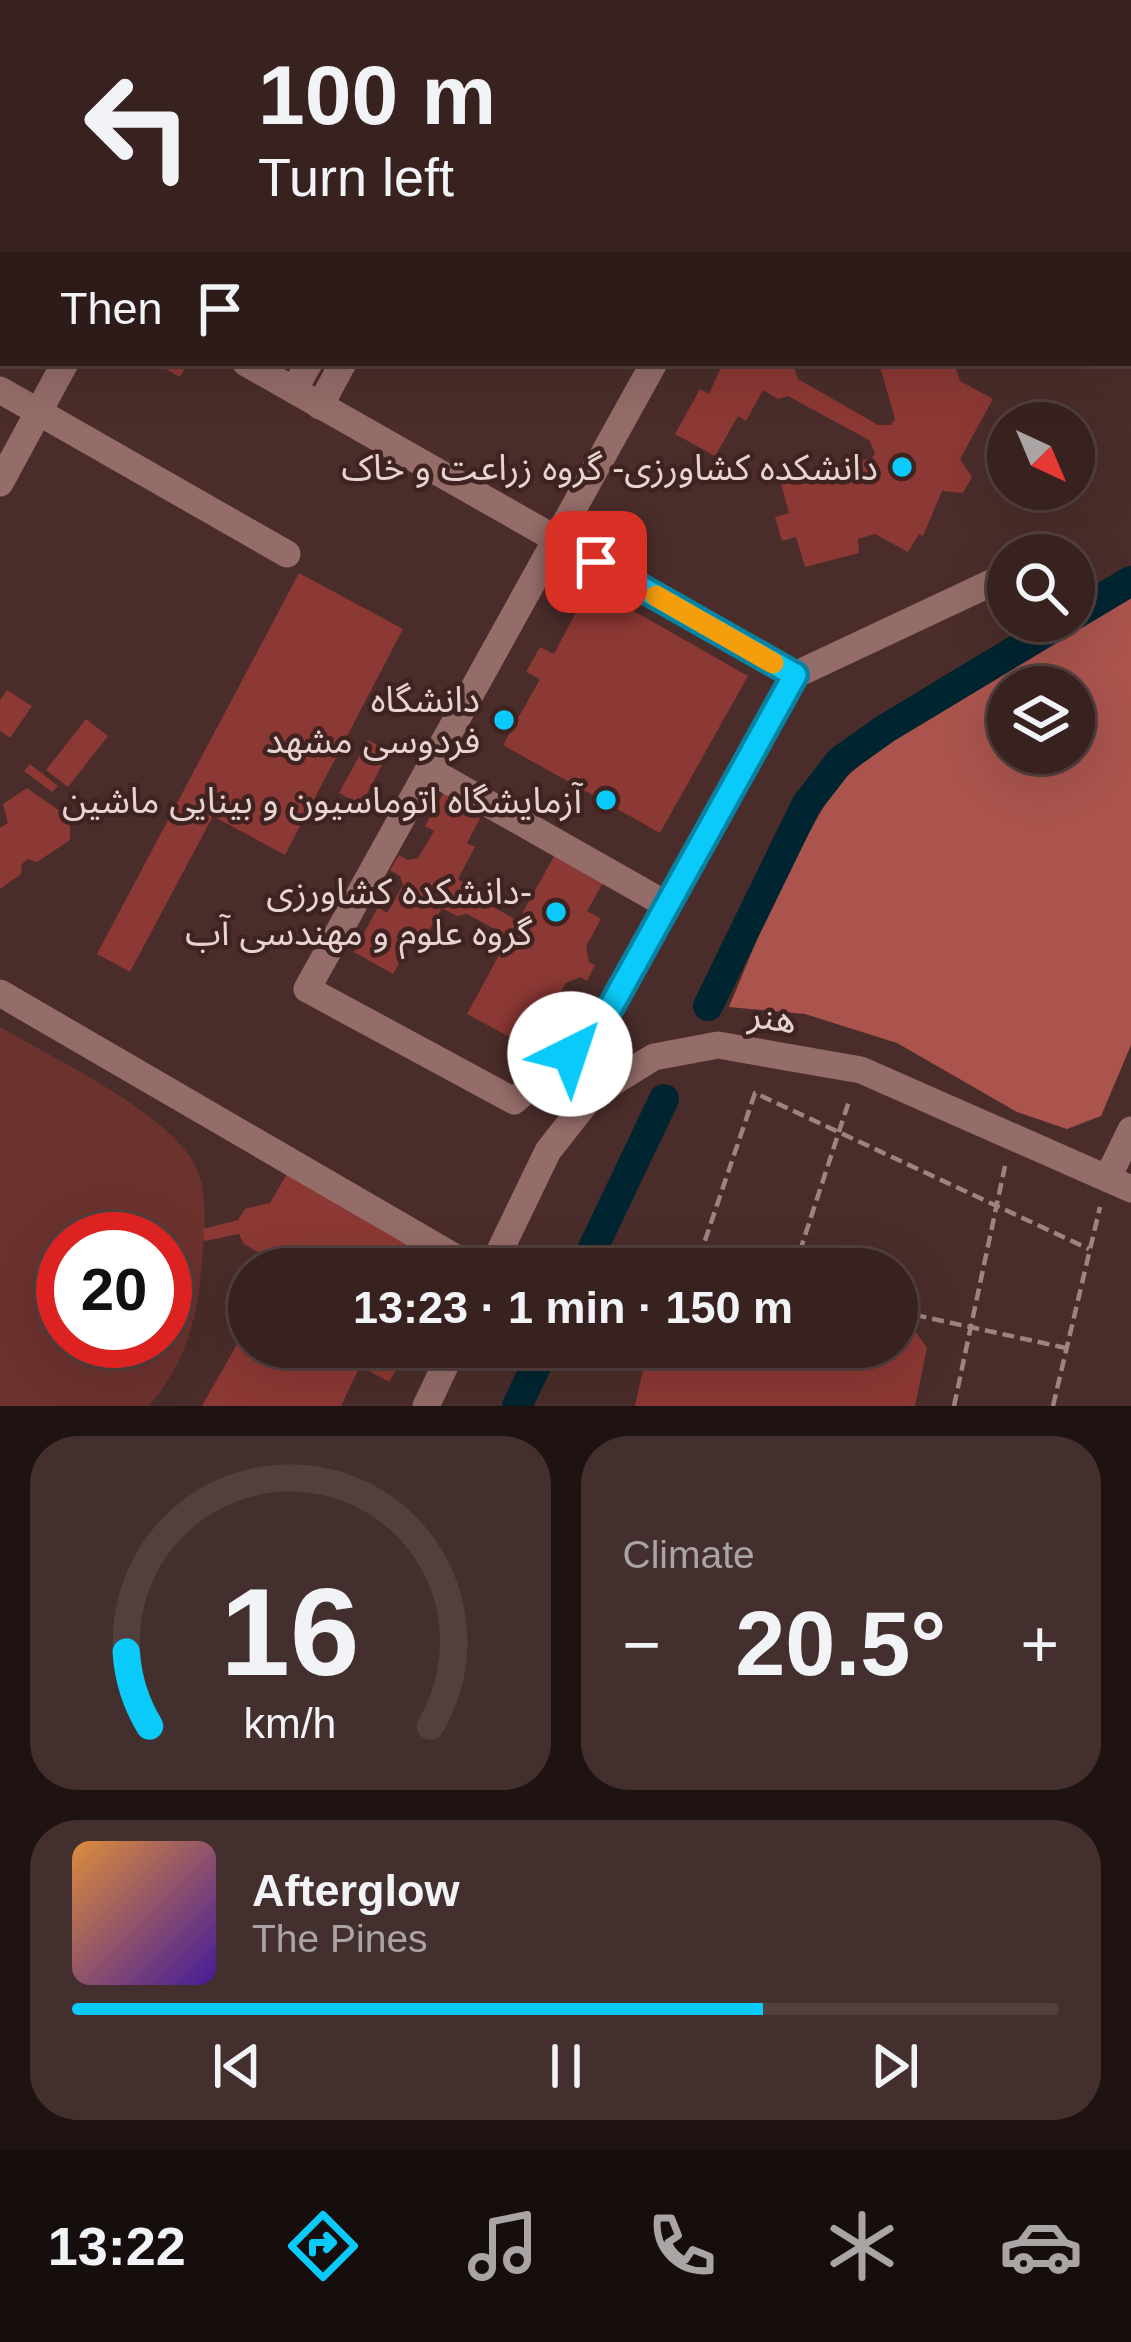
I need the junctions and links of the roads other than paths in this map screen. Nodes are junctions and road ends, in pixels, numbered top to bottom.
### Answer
1 (62, 366) edge
2 (251, 366) edge
3 (307, 366) edge
4 (341, 366) edge
5 (652, 366) edge
6 (0, 390) edge
7 (294, 391) junction
8 (320, 406) junction
9 (38, 412) junction
10 (0, 483) edge
11 (556, 540) junction
12 (287, 554) dead end
13 (987, 585) edge
14 (795, 675) junction
15 (429, 770) junction
16 (667, 905) junction
17 (0, 993) edge
18 (1131, 1130) edge
19 (1120, 1183) edge
20 (440, 1248) edge
21 (501, 1248) edge
22 (444, 1368) edge
23 (426, 1406) edge

1 - 9 lane
2 - 7 lane
3 - 7 lane
4 - 8 lane
5 - 11 lane
6 - 9 lane
7 - 8 lane
8 - 11 lane
9 - 10 lane
9 - 12 lane
11 - 14 lane
11 - 15 lane
13 - 14 lane
14 - 16 lane
15 - 16 lane
15 - 16 lane
17 - 20 lane
18 - 19 lane
19 - 21 lane, هنر
22 - 23 lane

